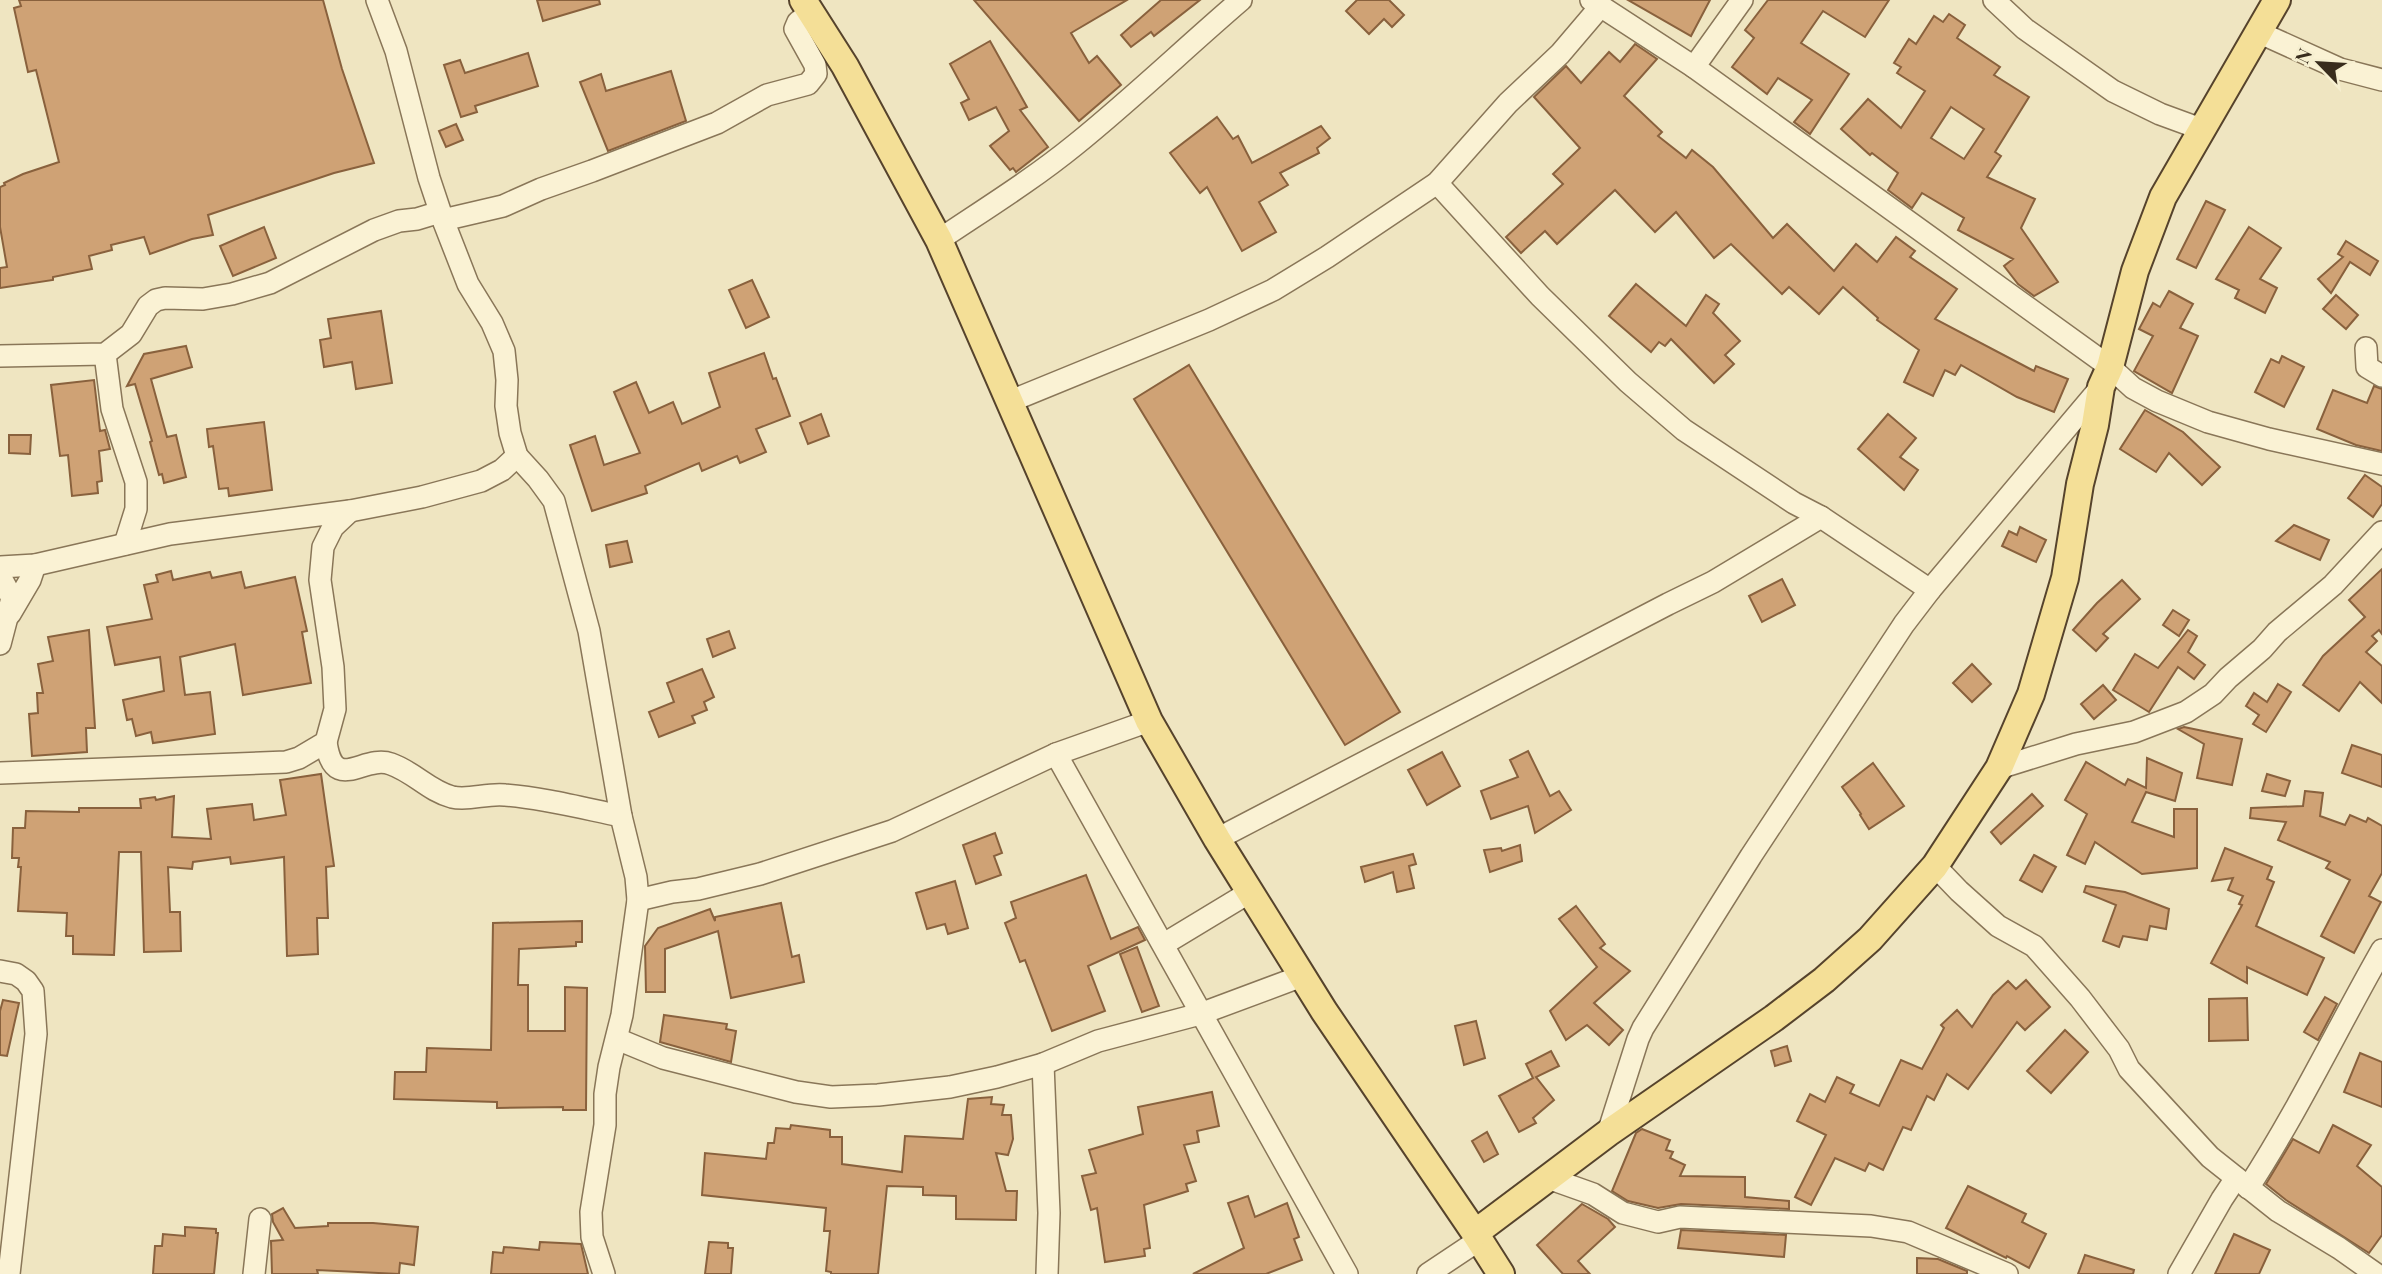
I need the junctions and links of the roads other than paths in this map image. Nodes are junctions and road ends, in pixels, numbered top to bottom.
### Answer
1 (377, 0) edge
2 (1241, 0) edge
3 (1742, 0) edge
4 (1994, 0) edge
5 (2277, 0) edge
6 (1596, 4) edge
7 (807, 6) edge
8 (2258, 32) junction
9 (1695, 66) junction
10 (2382, 80) edge
11 (2201, 130) junction
12 (1437, 183) junction
13 (441, 216) junction
14 (939, 240) junction
15 (2366, 348) dead end
16 (105, 354) junction
17 (0, 356) edge
18 (2382, 376) edge
19 (2106, 377) junction
20 (1011, 401) junction
21 (517, 456) junction
22 (2382, 464) edge
23 (350, 511) junction
24 (1821, 517) junction
25 (2382, 532) edge
26 (125, 544) junction
27 (35, 565) junction
28 (0, 567) edge
29 (0, 576) edge
30 (1930, 590) junction
31 (8, 616) junction
32 (0, 644) edge
33 (1149, 721) junction
34 (326, 742) junction
35 (1055, 754) junction
36 (1999, 768) junction
37 (0, 773) edge
38 (621, 816) junction
39 (1217, 839) junction
40 (1935, 866) junction
41 (1250, 892) junction
42 (639, 900) junction
43 (1164, 944) junction
44 (2382, 950) edge
45 (0, 971) edge
46 (1301, 976) junction
47 (1200, 1014) junction
48 (617, 1039) junction
49 (1043, 1064) junction
50 (1608, 1133) junction
51 (1548, 1178) junction
52 (2242, 1183) junction
53 (260, 1219) dead end
54 (1477, 1236) junction
55 (9, 1274) edge
56 (254, 1274) edge
57 (604, 1274) edge
58 (1046, 1274) edge
59 (1348, 1274) edge
60 (1428, 1274) edge
61 (1500, 1274) edge
62 (2007, 1274) edge
63 (2179, 1274) edge
64 (2376, 1274) edge

1 - 13 street
2 - 14 street
3 - 9 street
4 - 11 street
5 - 8 main road
6 - 9 street
6 - 12 street
7 - 13 street
7 - 14 main road
8 - 10 street
8 - 11 main road
9 - 19 street
11 - 19 main road
12 - 20 street
12 - 24 street
13 - 16 street
13 - 21 street
14 - 20 main road
15 - 18 street
16 - 17 street
16 - 26 street
19 - 22 street
19 - 30 street
19 - 36 main road
20 - 33 main road
21 - 23 street
21 - 38 street
23 - 26 street
23 - 34 street
24 - 30 street
24 - 39 street
25 - 36 street
26 - 27 street
27 - 28 street
27 - 31 street
29 - 31 street
30 - 50 street
31 - 32 street
33 - 35 street
33 - 39 main road
34 - 37 street
34 - 38 street
35 - 42 street
35 - 43 street
36 - 40 main road
38 - 42 street
39 - 41 main road
40 - 50 main road
40 - 52 street
41 - 43 street
41 - 46 main road
42 - 48 street
43 - 47 street
44 - 52 street
45 - 55 street
46 - 47 street
46 - 54 main road
47 - 49 street
47 - 59 street
48 - 49 street
48 - 57 street
49 - 58 street
50 - 51 main road
51 - 54 main road
51 - 62 street
52 - 63 street
52 - 64 street
53 - 56 street
54 - 60 street
54 - 61 main road

